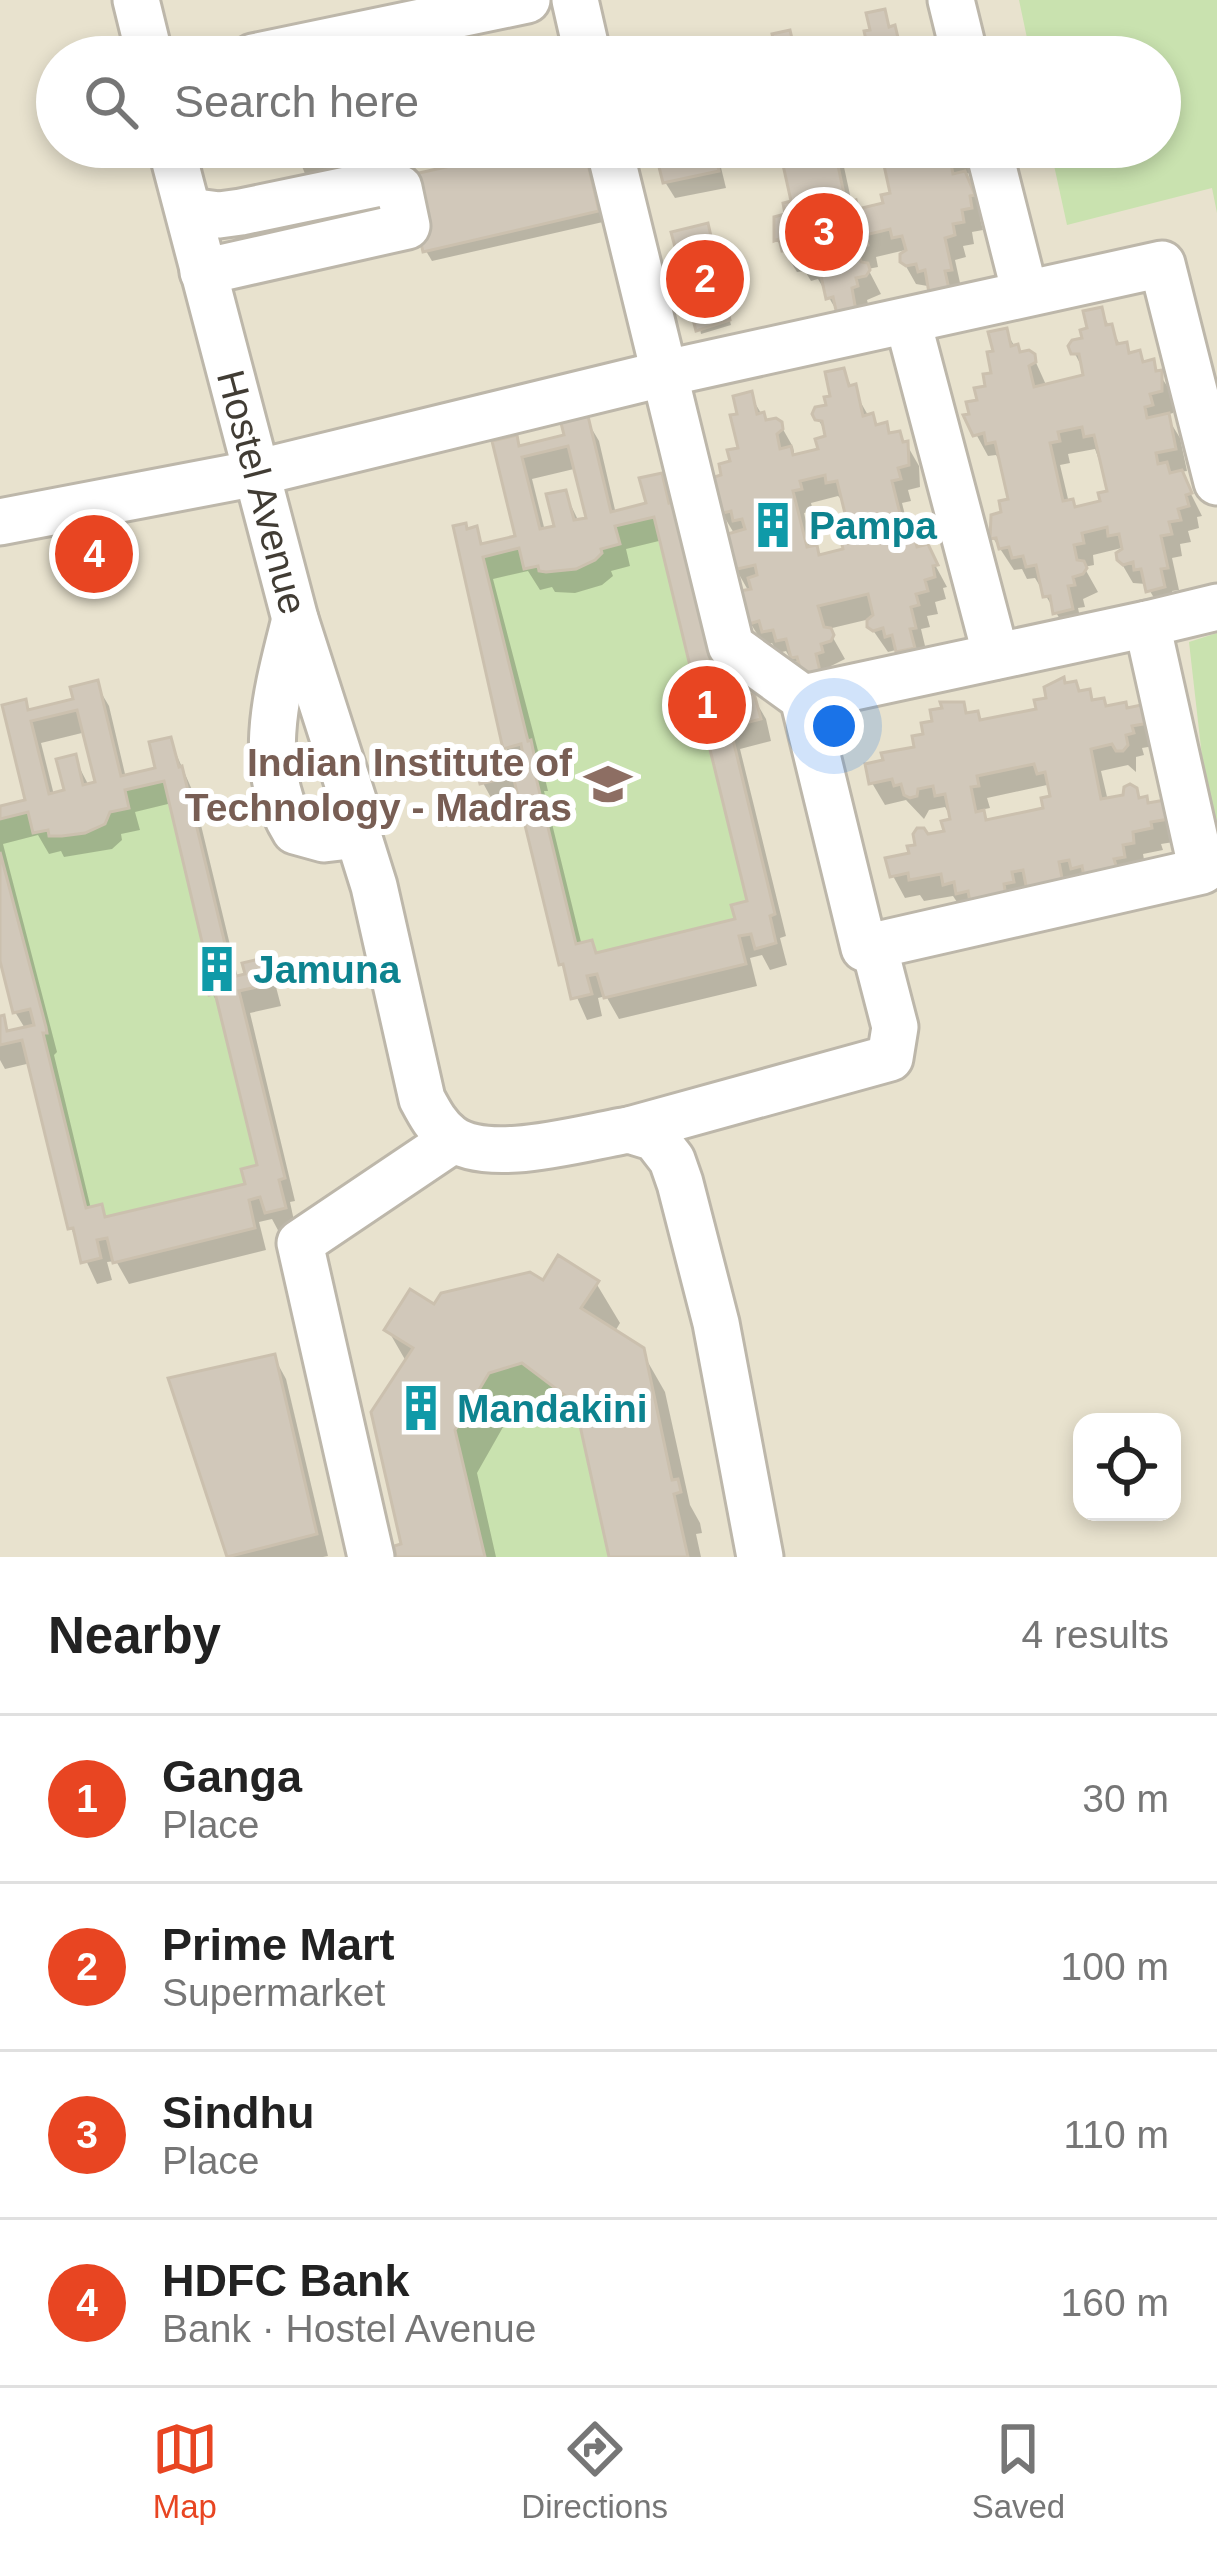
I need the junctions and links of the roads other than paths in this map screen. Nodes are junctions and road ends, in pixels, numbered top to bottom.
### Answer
1 (136, 0) edge
2 (527, 0) edge
3 (575, 0) edge
4 (951, 0) edge
5 (145, 36) edge
6 (355, 36) edge
7 (583, 36) edge
8 (960, 36) edge
9 (177, 168) edge
10 (614, 168) edge
11 (993, 168) edge
12 (188, 211) junction
13 (242, 212) junction
14 (251, 261) junction
15 (203, 272) junction
16 (1024, 293) junction
17 (908, 322) junction
18 (662, 374) junction
19 (256, 473) junction
20 (1217, 482) edge
21 (0, 522) edge
22 (1217, 607) edge
23 (296, 619) junction
24 (1147, 624) junction
25 (996, 656) junction
26 (803, 698) junction
27 (358, 835) junction
28 (869, 947) junction
29 (629, 1130) junction
30 (453, 1139) junction
31 (371, 1557) edge
32 (760, 1557) edge

1 - 5 street
2 - 6 street
3 - 7 street
4 - 8 street
9 - 12 street, Hostel Avenue
10 - 18 street
11 - 16 street
12 - 13 street
12 - 15 street, Hostel Avenue
13 - 14 street
13 - 14 street
14 - 15 street
15 - 19 street, Hostel Avenue
16 - 17 street
16 - 20 street
17 - 18 street
17 - 25 street
18 - 19 street
18 - 26 street
19 - 21 street
19 - 23 street, Hostel Avenue
22 - 24 street
23 - 27 street, Hostel Avenue
23 - 27 street
24 - 25 street
24 - 28 street
25 - 26 street
26 - 28 street
27 - 30 street, Hostel Avenue
28 - 29 street
29 - 30 street
29 - 32 street
30 - 31 street

